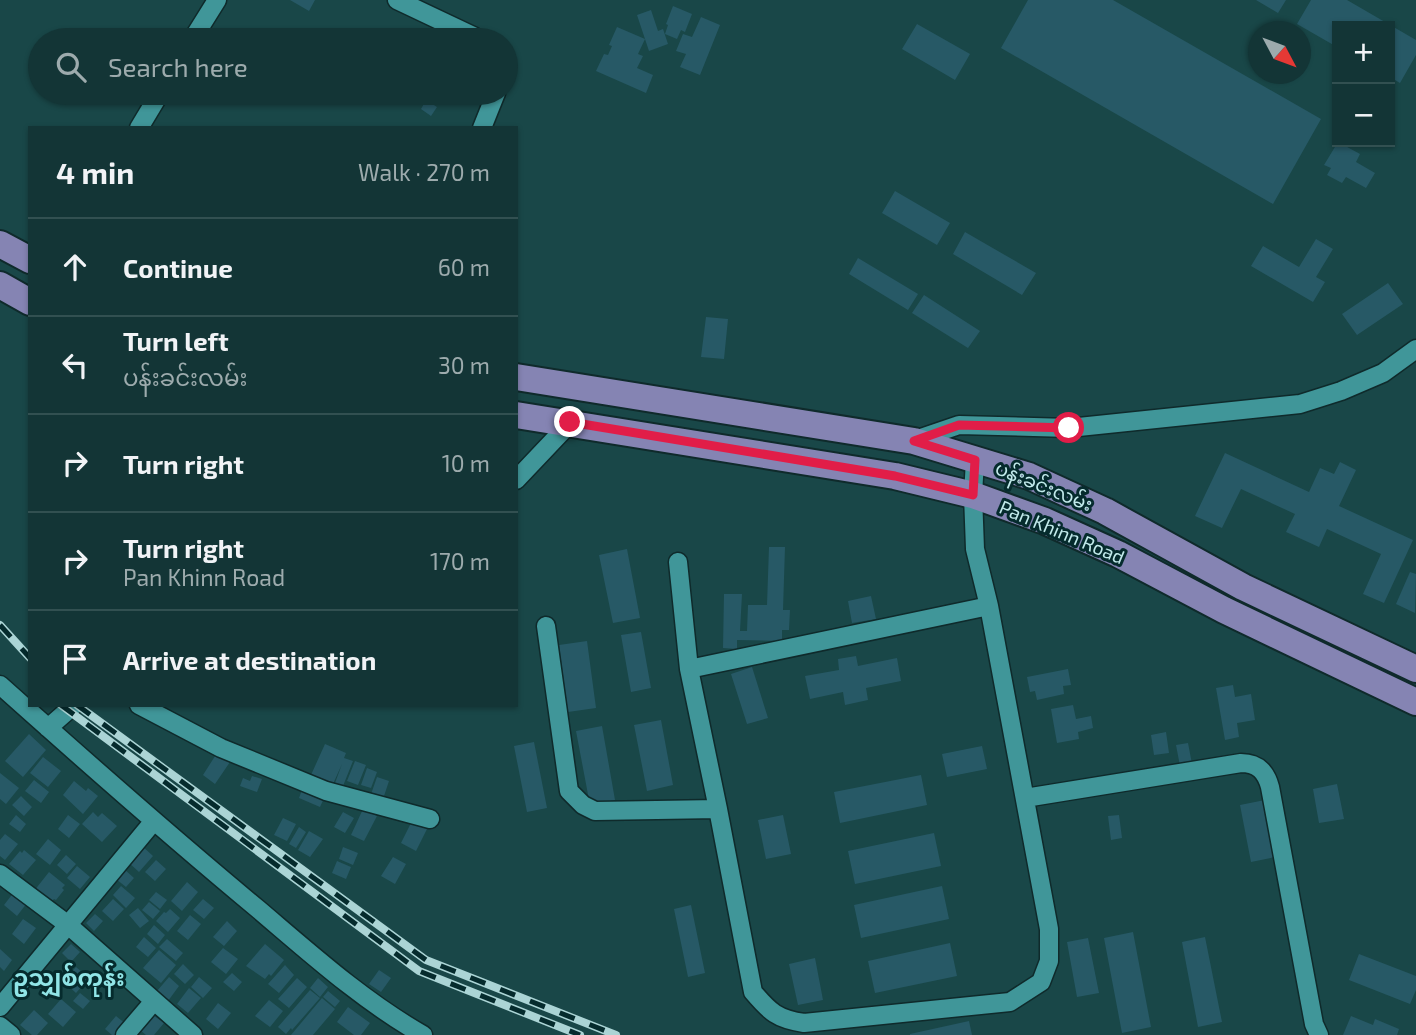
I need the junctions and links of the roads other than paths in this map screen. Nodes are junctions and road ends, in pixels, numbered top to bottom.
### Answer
1 (217, 0) edge
2 (397, 0) edge
3 (200, 28) edge
4 (456, 28) edge
5 (153, 105) edge
6 (491, 105) edge
7 (140, 126) edge
8 (483, 126) edge
9 (0, 244) edge
10 (28, 259) edge
11 (0, 285) edge
12 (28, 301) edge
13 (1416, 349) edge
14 (518, 377) edge
15 (518, 415) edge
16 (570, 422) junction
17 (914, 441) junction
18 (975, 460) junction
19 (518, 478) edge
20 (973, 495) junction
21 (678, 562) dead end
22 (989, 606) junction
23 (546, 626) dead end
24 (688, 669) junction
25 (1416, 669) edge
26 (0, 685) edge
27 (1416, 702) edge
28 (72, 707) edge
29 (143, 707) edge
30 (48, 728) junction
31 (1025, 798) junction
32 (718, 809) junction
33 (430, 819) dead end
34 (153, 822) junction
35 (0, 874) edge
36 (67, 924) junction
37 (154, 1001) junction
38 (0, 1007) edge
39 (0, 1026) edge
40 (11, 1035) edge
41 (125, 1035) edge
42 (193, 1035) edge
43 (423, 1035) edge
44 (1319, 1035) edge

1 - 3 street
2 - 4 street
5 - 7 street
6 - 8 street
9 - 10 main road
11 - 12 main road
13 - 17 street
14 - 17 main road, ပန်းခင်းလမ်း
15 - 16 main road, Pan Khinn Road
16 - 19 street
16 - 20 main road, Pan Khinn Road
17 - 18 main road, ပန်းခင်းလမ်း
18 - 20 street
18 - 25 main road, ပန်းခင်းလမ်း
20 - 22 street
20 - 27 main road, Pan Khinn Road
21 - 24 street
22 - 24 street
22 - 31 street
23 - 32 street
24 - 32 street
26 - 30 street
28 - 30 street
29 - 33 street
30 - 34 street
31 - 32 street
31 - 44 street
34 - 36 street
34 - 43 street
35 - 36 street
36 - 37 street
36 - 38 street
37 - 41 street
37 - 42 street
39 - 40 street

